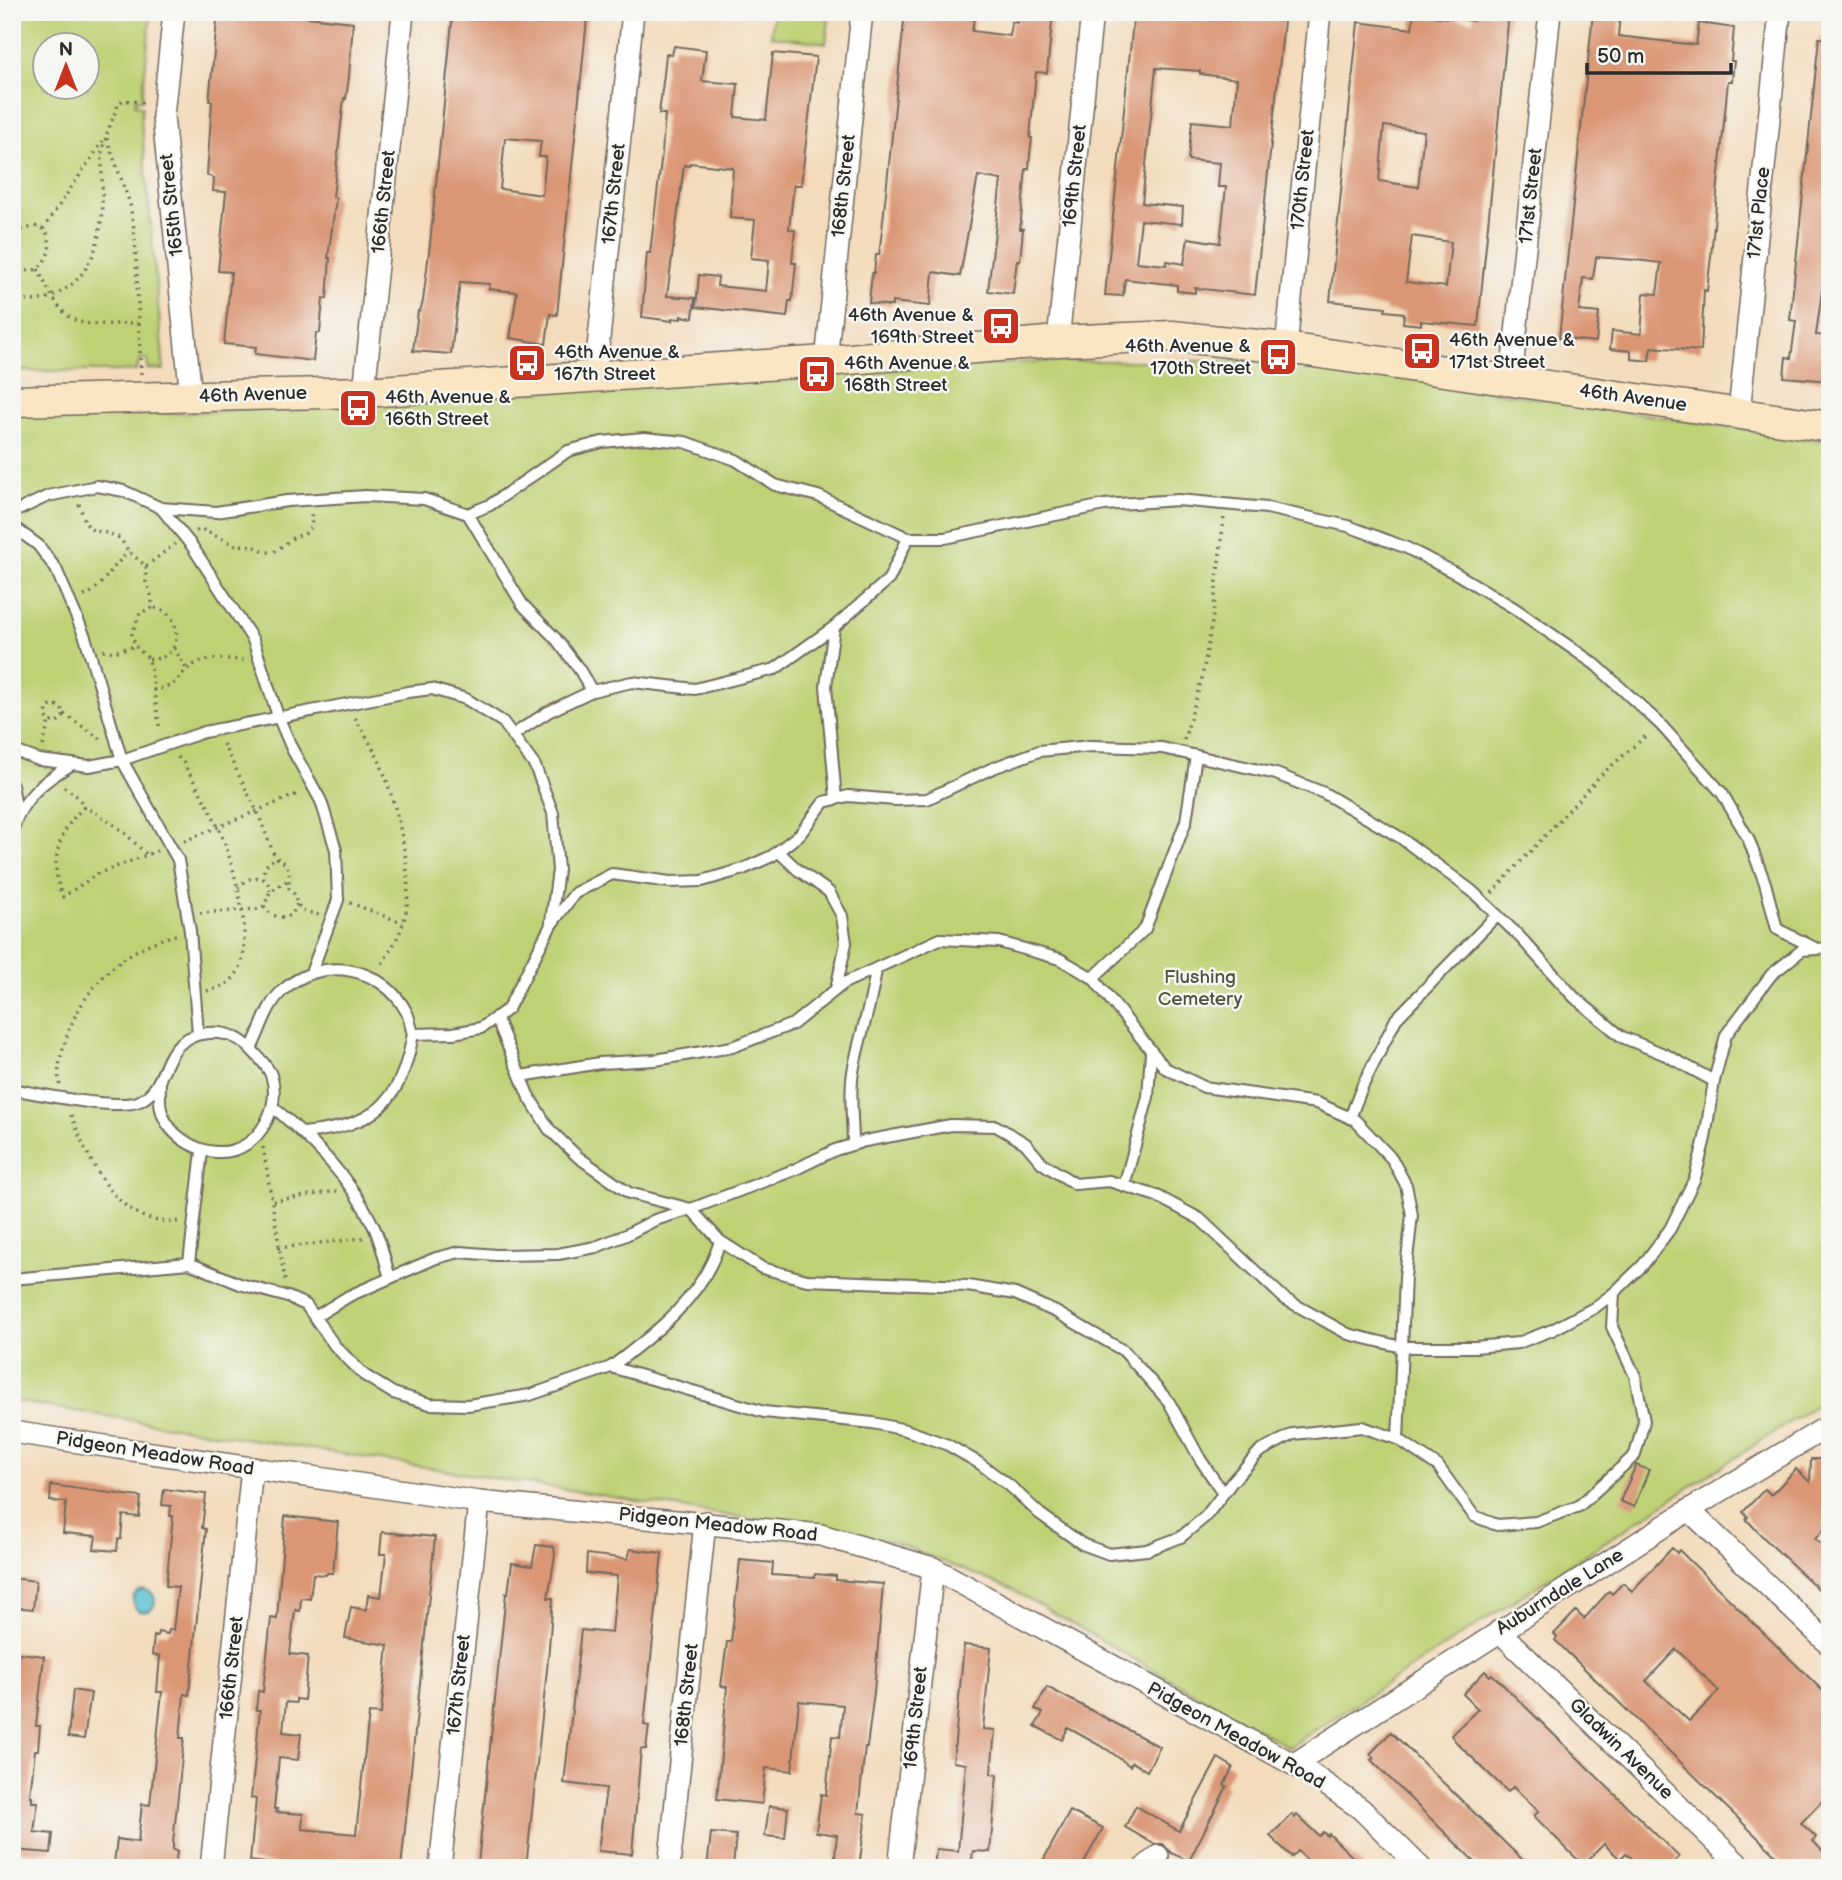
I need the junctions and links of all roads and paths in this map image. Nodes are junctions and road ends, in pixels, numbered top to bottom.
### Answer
1 (174, 12) edge
2 (403, 12) edge
3 (633, 12) edge
4 (862, 12) edge
5 (1092, 12) edge
6 (1320, 12) edge
7 (1550, 12) edge
8 (1780, 12) edge
9 (144, 103) dead end
10 (12, 117) edge
11 (12, 131) edge
12 (106, 136) junction
13 (43, 229) junction
14 (12, 239) edge
15 (12, 262) edge
16 (17, 268) junction
17 (38, 269) junction
18 (12, 275) edge
19 (52, 298) junction
20 (12, 299) edge
21 (138, 323) junction
22 (1058, 341) junction
23 (1286, 348) junction
24 (826, 361) junction
25 (141, 374) dead end
26 (595, 377) junction
27 (1511, 380) junction
28 (364, 392) junction
29 (191, 397) junction
30 (12, 401) edge
31 (1739, 413) junction
32 (1830, 427) edge
33 (306, 499) junction
34 (1225, 504) junction
35 (161, 508) junction
36 (12, 513) edge
37 (468, 514) junction
38 (12, 526) edge
39 (183, 536) junction
40 (908, 538) junction
41 (129, 552) dead end
42 (146, 566) dead end
43 (68, 598) junction
44 (152, 608) dead end
45 (834, 627) junction
46 (135, 646) dead end
47 (174, 648) junction
48 (88, 649) junction
49 (258, 654) junction
50 (149, 659) dead end
51 (187, 670) junction
52 (153, 690) dead end
53 (592, 691) junction
54 (346, 704) junction
55 (64, 714) junction
56 (278, 716) junction
57 (50, 721) junction
58 (1660, 724) junction
59 (204, 732) junction
60 (514, 734) junction
61 (117, 740) junction
62 (43, 747) dead end
63 (12, 750) edge
64 (1181, 752) junction
65 (1196, 755) junction
66 (122, 760) junction
67 (71, 765) junction
68 (46, 779) junction
69 (12, 785) edge
70 (836, 799) junction
71 (17, 813) junction
72 (12, 832) edge
73 (778, 851) junction
74 (147, 855) dead end
75 (276, 858) junction
76 (264, 879) junction
77 (12, 880) edge
78 (288, 880) junction
79 (237, 890) dead end
80 (270, 892) junction
81 (338, 900) junction
82 (1484, 902) junction
83 (297, 904) junction
84 (264, 906) junction
85 (188, 914) junction
86 (1497, 915) junction
87 (331, 918) junction
88 (403, 923) junction
89 (551, 925) junction
90 (190, 931) junction
91 (12, 941) edge
92 (1830, 948) edge
93 (1818, 949) junction
94 (876, 969) junction
95 (311, 973) junction
96 (374, 978) junction
97 (1093, 978) junction
98 (836, 989) junction
99 (496, 1017) junction
100 (198, 1034) junction
101 (413, 1034) junction
102 (251, 1049) junction
103 (1151, 1052) junction
104 (521, 1076) junction
105 (1714, 1081) junction
106 (160, 1082) junction
107 (12, 1089) edge
108 (64, 1098) junction
109 (273, 1107) junction
110 (1350, 1118) junction
111 (261, 1133) junction
112 (304, 1133) junction
113 (853, 1144) junction
114 (202, 1151) junction
115 (1124, 1186) junction
116 (352, 1189) junction
117 (273, 1200) junction
118 (691, 1209) junction
119 (194, 1219) junction
120 (377, 1237) junction
121 (720, 1241) junction
122 (278, 1248) junction
123 (188, 1263) junction
124 (390, 1278) junction
125 (12, 1279) edge
126 (1615, 1293) junction
127 (288, 1297) junction
128 (315, 1317) junction
129 (1402, 1347) junction
130 (611, 1367) junction
131 (1830, 1425) edge
132 (12, 1432) edge
133 (1398, 1439) junction
134 (253, 1468) junction
135 (1223, 1493) junction
136 (479, 1502) junction
137 (1689, 1510) junction
138 (705, 1522) junction
139 (933, 1568) junction
140 (1499, 1631) junction
141 (1830, 1645) edge
142 (1294, 1764) junction
143 (211, 1868) edge
144 (440, 1868) edge
145 (669, 1868) edge
146 (899, 1868) edge
147 (1421, 1868) edge
148 (1742, 1868) edge

1 - 29 street, 165th Street
2 - 28 street, 166th Street
3 - 26 street, 167th Street
4 - 24 street, 168th Street
5 - 22 street, 169th Street
6 - 23 street, 170th Street
7 - 27 street, 171st Street
8 - 31 street, 171st Place
9 - 12 path
10 - 11 path
12 - 13 path
12 - 19 path
12 - 21 path
13 - 14 path
13 - 17 path
15 - 16 path
16 - 17 path
16 - 18 path
17 - 19 path
19 - 20 path
19 - 21 path
21 - 25 path
22 - 23 street, 46th Avenue
22 - 24 street, 46th Avenue
23 - 27 street, 46th Avenue
24 - 26 street, 46th Avenue
26 - 28 street, 46th Avenue
27 - 31 street, 46th Avenue
28 - 29 street, 46th Avenue
29 - 30 street, 46th Avenue
31 - 32 street, 46th Avenue
33 - 35 lane
33 - 37 lane
33 - 39 path
34 - 40 lane
34 - 58 lane
34 - 64 path
35 - 36 lane
35 - 39 lane
37 - 40 lane
37 - 53 lane
38 - 43 lane
39 - 42 path
39 - 49 lane
40 - 45 lane
41 - 43 path
43 - 48 lane
44 - 47 path
45 - 53 lane
45 - 70 lane
46 - 48 path
47 - 50 path
47 - 51 path
48 - 61 lane
49 - 51 path
49 - 56 lane
51 - 52 path
53 - 60 lane
54 - 56 lane
54 - 60 lane
54 - 88 path
55 - 57 path
55 - 57 path
55 - 61 path
56 - 59 lane
56 - 81 lane
57 - 62 path
58 - 82 path
58 - 93 lane
59 - 66 lane
59 - 75 path
60 - 89 lane
61 - 66 lane
63 - 67 lane
64 - 65 lane
64 - 70 lane
65 - 82 lane
65 - 97 lane
66 - 67 lane
66 - 85 lane
67 - 68 lane
68 - 71 lane
68 - 74 path
69 - 71 lane
70 - 73 lane
71 - 72 lane
73 - 89 lane
73 - 98 lane
75 - 76 path
75 - 78 path
76 - 79 path
76 - 80 path
77 - 91 path
78 - 80 path
78 - 83 path
80 - 84 path
81 - 87 lane
81 - 88 path
82 - 86 lane
83 - 84 path
83 - 87 path
84 - 85 path
85 - 90 lane
86 - 105 lane
86 - 110 lane
87 - 95 lane
88 - 96 path
89 - 99 lane
90 - 100 lane
90 - 108 path
92 - 93 lane
93 - 105 lane
94 - 97 lane
94 - 98 lane
94 - 113 lane
95 - 96 lane
95 - 102 lane
96 - 101 lane
97 - 103 lane
98 - 104 lane
99 - 101 lane
99 - 104 lane
100 - 102 lane
100 - 106 lane
101 - 112 lane
102 - 109 lane
103 - 110 lane
103 - 115 lane
104 - 118 lane
105 - 126 lane
106 - 108 lane
106 - 114 lane
107 - 108 lane
108 - 119 path
109 - 111 lane
109 - 112 lane
110 - 129 lane
111 - 114 lane
111 - 117 path
112 - 116 lane
113 - 115 lane
113 - 118 lane
114 - 119 lane
115 - 129 lane
116 - 117 path
116 - 120 lane
117 - 122 path
118 - 121 lane
118 - 124 lane
119 - 123 lane
120 - 122 path
120 - 124 lane
121 - 130 lane
121 - 135 lane
122 - 127 path
123 - 125 lane
123 - 127 lane
124 - 128 lane
126 - 129 lane
126 - 133 lane
127 - 128 lane
128 - 130 lane
129 - 133 lane
130 - 135 lane
131 - 137 street, Auburndale Lane
132 - 134 street, Pidgeon Meadow Road
133 - 135 lane
134 - 136 street, Pidgeon Meadow Road
134 - 143 street, 166th Street
136 - 138 street, Pidgeon Meadow Road
136 - 144 street, 167th Street
137 - 140 street, Auburndale Lane
137 - 141 street
138 - 139 street, Pidgeon Meadow Road
138 - 145 street, 168th Street
139 - 142 street, Pidgeon Meadow Road
139 - 146 street, 169th Street
140 - 142 street, Auburndale Lane
140 - 148 street, Gladwin Avenue
142 - 147 street, Pidgeon Meadow Road

